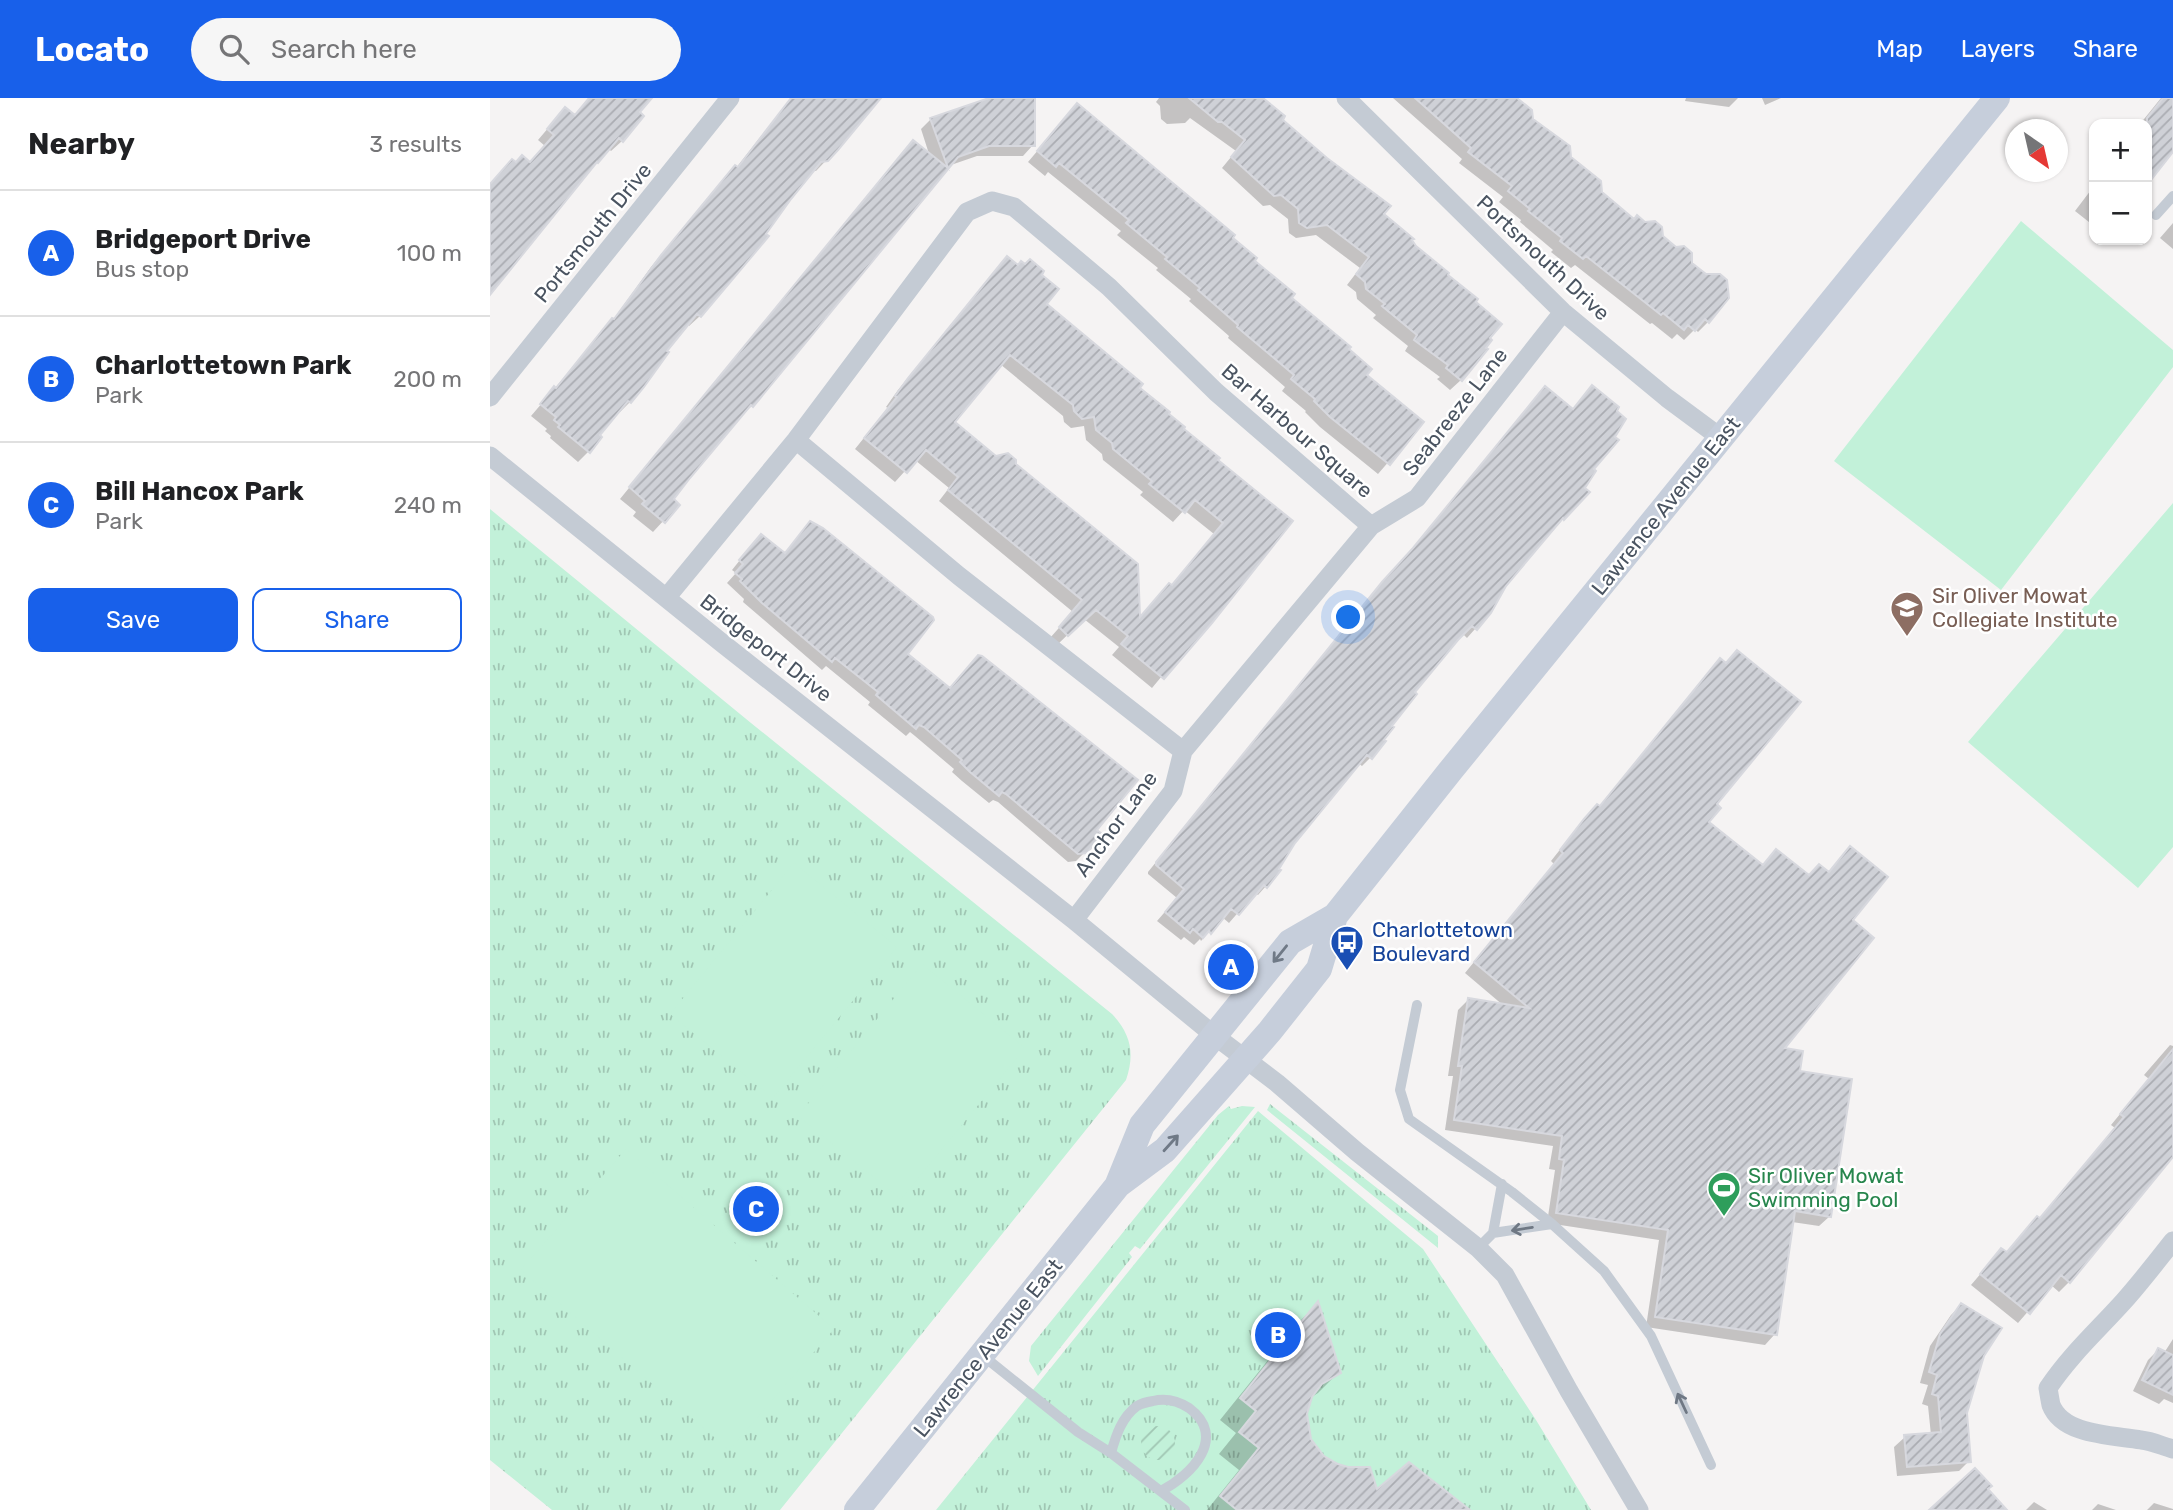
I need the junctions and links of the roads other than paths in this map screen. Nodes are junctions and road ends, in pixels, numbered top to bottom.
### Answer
1 (730, 98) edge
2 (1346, 98) edge
3 (1997, 98) edge
4 (2173, 196) edge
5 (2156, 215) dead end
6 (1563, 312) junction
7 (490, 397) edge
8 (1721, 438) junction
9 (796, 440) junction
10 (490, 456) edge
11 (1371, 527) junction
12 (666, 598) junction
13 (1183, 751) junction
14 (1335, 916) junction
15 (1074, 920) junction
16 (1418, 1005) dead end
17 (1215, 1036) junction
18 (1245, 1058) junction
19 (1503, 1184) junction
20 (1118, 1185) junction
21 (1552, 1224) junction
22 (1493, 1233) junction
23 (2173, 1241) edge
24 (1478, 1248) junction
25 (982, 1355) junction
26 (2173, 1449) edge
27 (1111, 1453) junction
28 (1711, 1465) dead end
29 (1161, 1491) junction
30 (857, 1510) edge
31 (1185, 1510) edge
32 (1639, 1510) edge

1 - 7 street, Portsmouth Drive
2 - 6 street, Portsmouth Drive
3 - 8 main road, Lawrence Avenue East
4 - 5 lane
6 - 8 street, Portsmouth Drive
6 - 11 street, Seabreeze Lane
8 - 14 main road, Lawrence Avenue East
9 - 11 street, Bar Harbour Square
9 - 12 street, Bar Harbour Square
9 - 13 street
10 - 12 street, Bridgeport Drive
11 - 13 street, Bar Harbour Square
12 - 15 street, Bridgeport Drive
13 - 15 street, Anchor Lane
14 -> 17 main road, Lawrence Avenue East
14 - 18 main road, Lawrence Avenue East
15 - 17 street, Bridgeport Drive
16 - 19 lane
17 - 18 street, Bridgeport Drive
17 - 20 main road, Lawrence Avenue East
20 -> 18 main road, Lawrence Avenue East
18 - 24 street
19 - 21 lane
19 - 22 lane
20 - 25 main road, Lawrence Avenue East
21 -> 22 lane
28 -> 21 lane
22 - 24 lane
23 - 26 street
24 - 32 street
25 - 27 lane
25 - 30 main road, Lawrence Avenue East
27 - 29 lane
27 - 29 lane
29 - 31 lane

